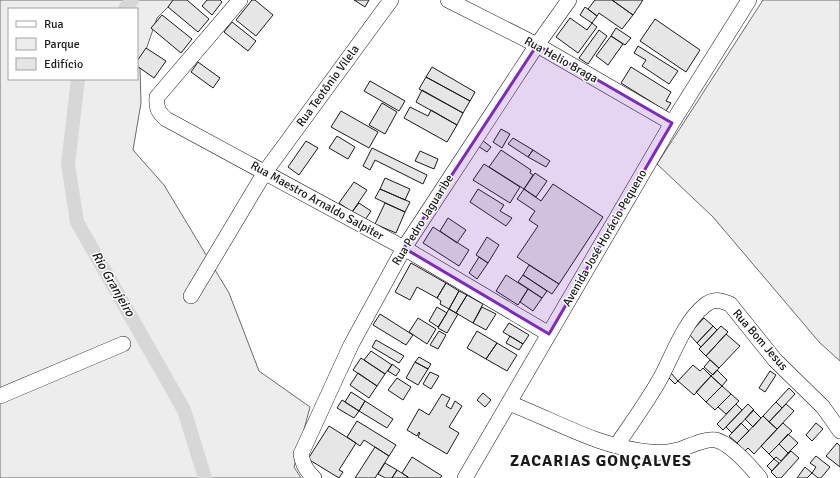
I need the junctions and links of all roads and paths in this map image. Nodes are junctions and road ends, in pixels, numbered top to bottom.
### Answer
1 (240, 0) edge
2 (390, 0) edge
3 (448, 0) edge
4 (569, 0) edge
5 (749, 0) edge
6 (537, 45) junction
7 (672, 124) junction
8 (265, 172) junction
9 (404, 248) junction
10 (191, 296) dead end
11 (550, 334) junction
12 (123, 344) dead end
13 (0, 396) edge
14 (509, 403) junction
15 (840, 431) edge
16 (616, 446) junction
17 (469, 476) edge
18 (314, 478) edge
19 (760, 478) edge

1 - 8 street, Rua Maestro Arnaldo Salpiter
2 - 8 street, Rua Teotônio Vilela
3 - 6 street, Rua Helio Braga
4 - 6 street, Rua Pedro Jaguaribe
5 - 7 street, Avenida José Horácio Pequeno
6 - 7 street, Rua Helio Braga
6 - 9 street, Rua Pedro Jaguaribe
7 - 11 street, Avenida José Horácio Pequeno
8 - 9 street, Rua Maestro Arnaldo Salpiter
8 - 10 street, Rua Teotônio Vilela
9 - 11 street, Rua Maestro Arnaldo Salpiter
9 - 18 street, Rua Pedro Jaguaribe
11 - 14 street, Avenida José Horácio Pequeno
12 - 13 street
14 - 16 street
14 - 17 street, Avenida José Horácio Pequeno
15 - 16 street, Rua Bom Jesus
16 - 19 street

